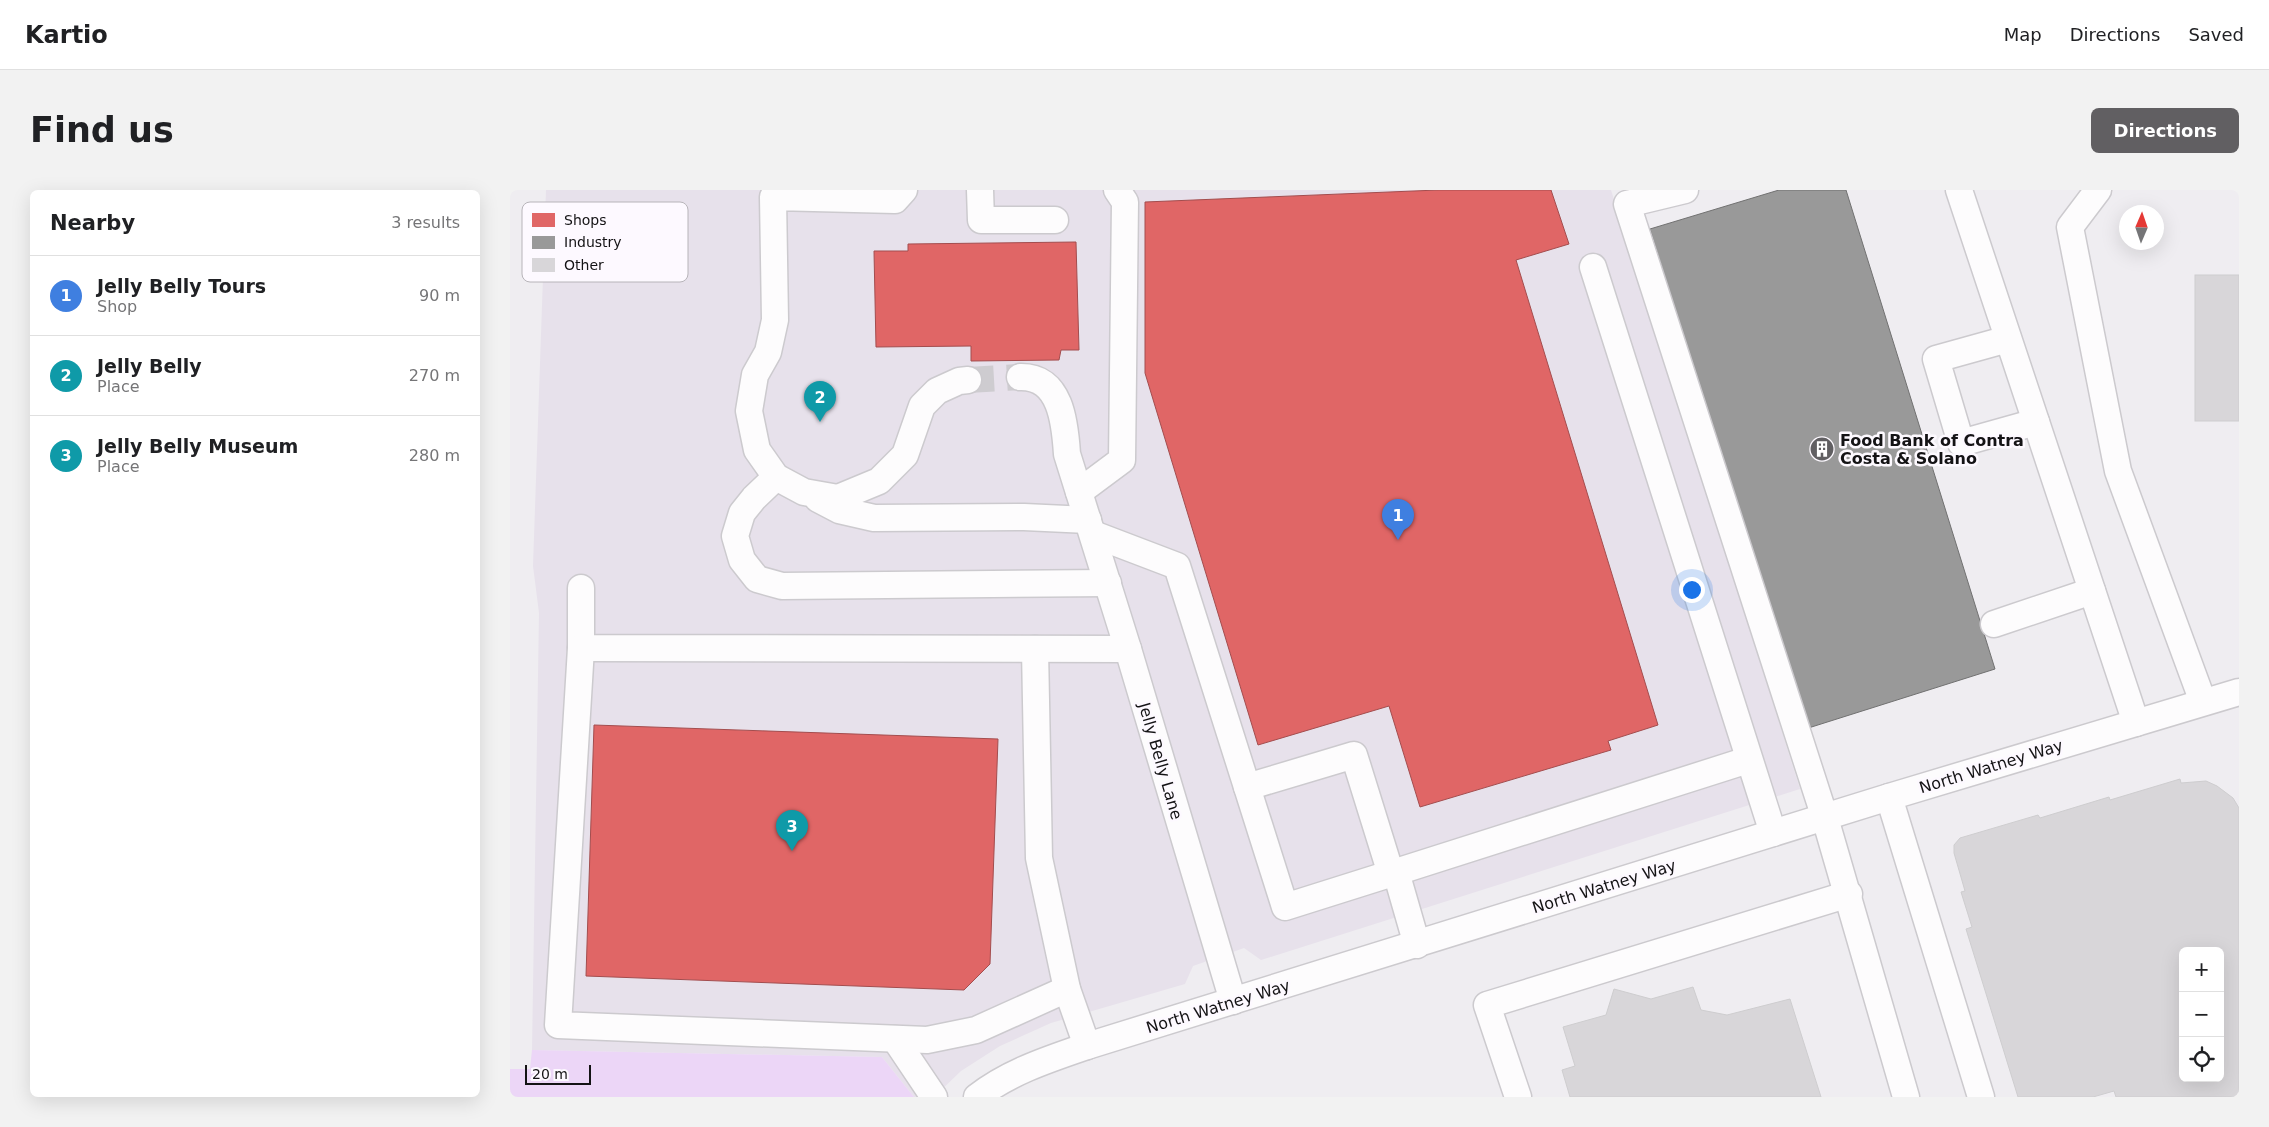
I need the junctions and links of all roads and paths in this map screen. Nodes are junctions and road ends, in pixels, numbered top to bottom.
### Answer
1 (904, 190) edge
2 (980, 190) edge
3 (1117, 190) edge
4 (1684, 190) edge
5 (1959, 190) edge
6 (2098, 190) edge
7 (1055, 220) dead end
8 (1593, 267) dead end
9 (2008, 339) junction
10 (1020, 377) tunnel mouth
11 (968, 380) tunnel mouth
12 (2036, 422) junction
13 (776, 477) junction
14 (804, 492) junction
15 (1079, 492) junction
16 (1091, 527) junction
17 (1108, 583) junction
18 (581, 588) dead end
19 (2092, 591) junction
20 (1994, 624) dead end
21 (581, 648) junction
22 (1035, 649) junction
23 (1128, 649) junction
24 (2239, 692) edge
25 (2203, 702) junction
26 (2136, 723) junction
27 (1748, 760) junction
28 (1247, 787) junction
29 (1889, 797) junction
30 (1825, 818) junction
31 (1773, 833) junction
32 (1393, 873) junction
33 (1849, 894) junction
34 (1416, 945) junction
35 (1067, 989) junction
36 (1233, 1001) junction
37 (895, 1039) junction
38 (1087, 1046) junction
39 (934, 1097) edge
40 (977, 1097) edge
41 (1518, 1097) edge
42 (1906, 1097) edge
43 (1981, 1097) edge

1 - 13 street
2 - 7 street
3 - 15 street
4 - 30 street
5 - 9 street
6 - 25 street
8 - 27 street
9 - 12 street
9 - 12 street
10 - 15 street, Jelly Belly Lane
11 - 14 street
12 - 19 street
13 - 14 street
13 - 17 street
14 - 16 street
15 - 16 street, Jelly Belly Lane
16 - 17 street, Jelly Belly Lane
16 - 28 street
17 - 23 street, Jelly Belly Lane
18 - 21 street
19 - 20 street
19 - 26 street
21 - 22 street
21 - 37 street
22 - 23 street
22 - 35 street
23 - 36 street, Jelly Belly Lane
24 - 25 street, North Watney Way
25 - 26 street, North Watney Way
26 - 29 street, North Watney Way
27 - 31 street
27 - 32 street
28 - 32 street
28 - 32 street
29 - 30 street, North Watney Way
29 - 43 street
30 - 31 street, North Watney Way
30 - 33 street
31 - 34 street, North Watney Way
32 - 34 street
33 - 41 street
33 - 42 street
34 - 36 street, North Watney Way
35 - 37 street
35 - 38 street
36 - 38 street, North Watney Way
37 - 39 street
38 - 40 street, North Watney Way

